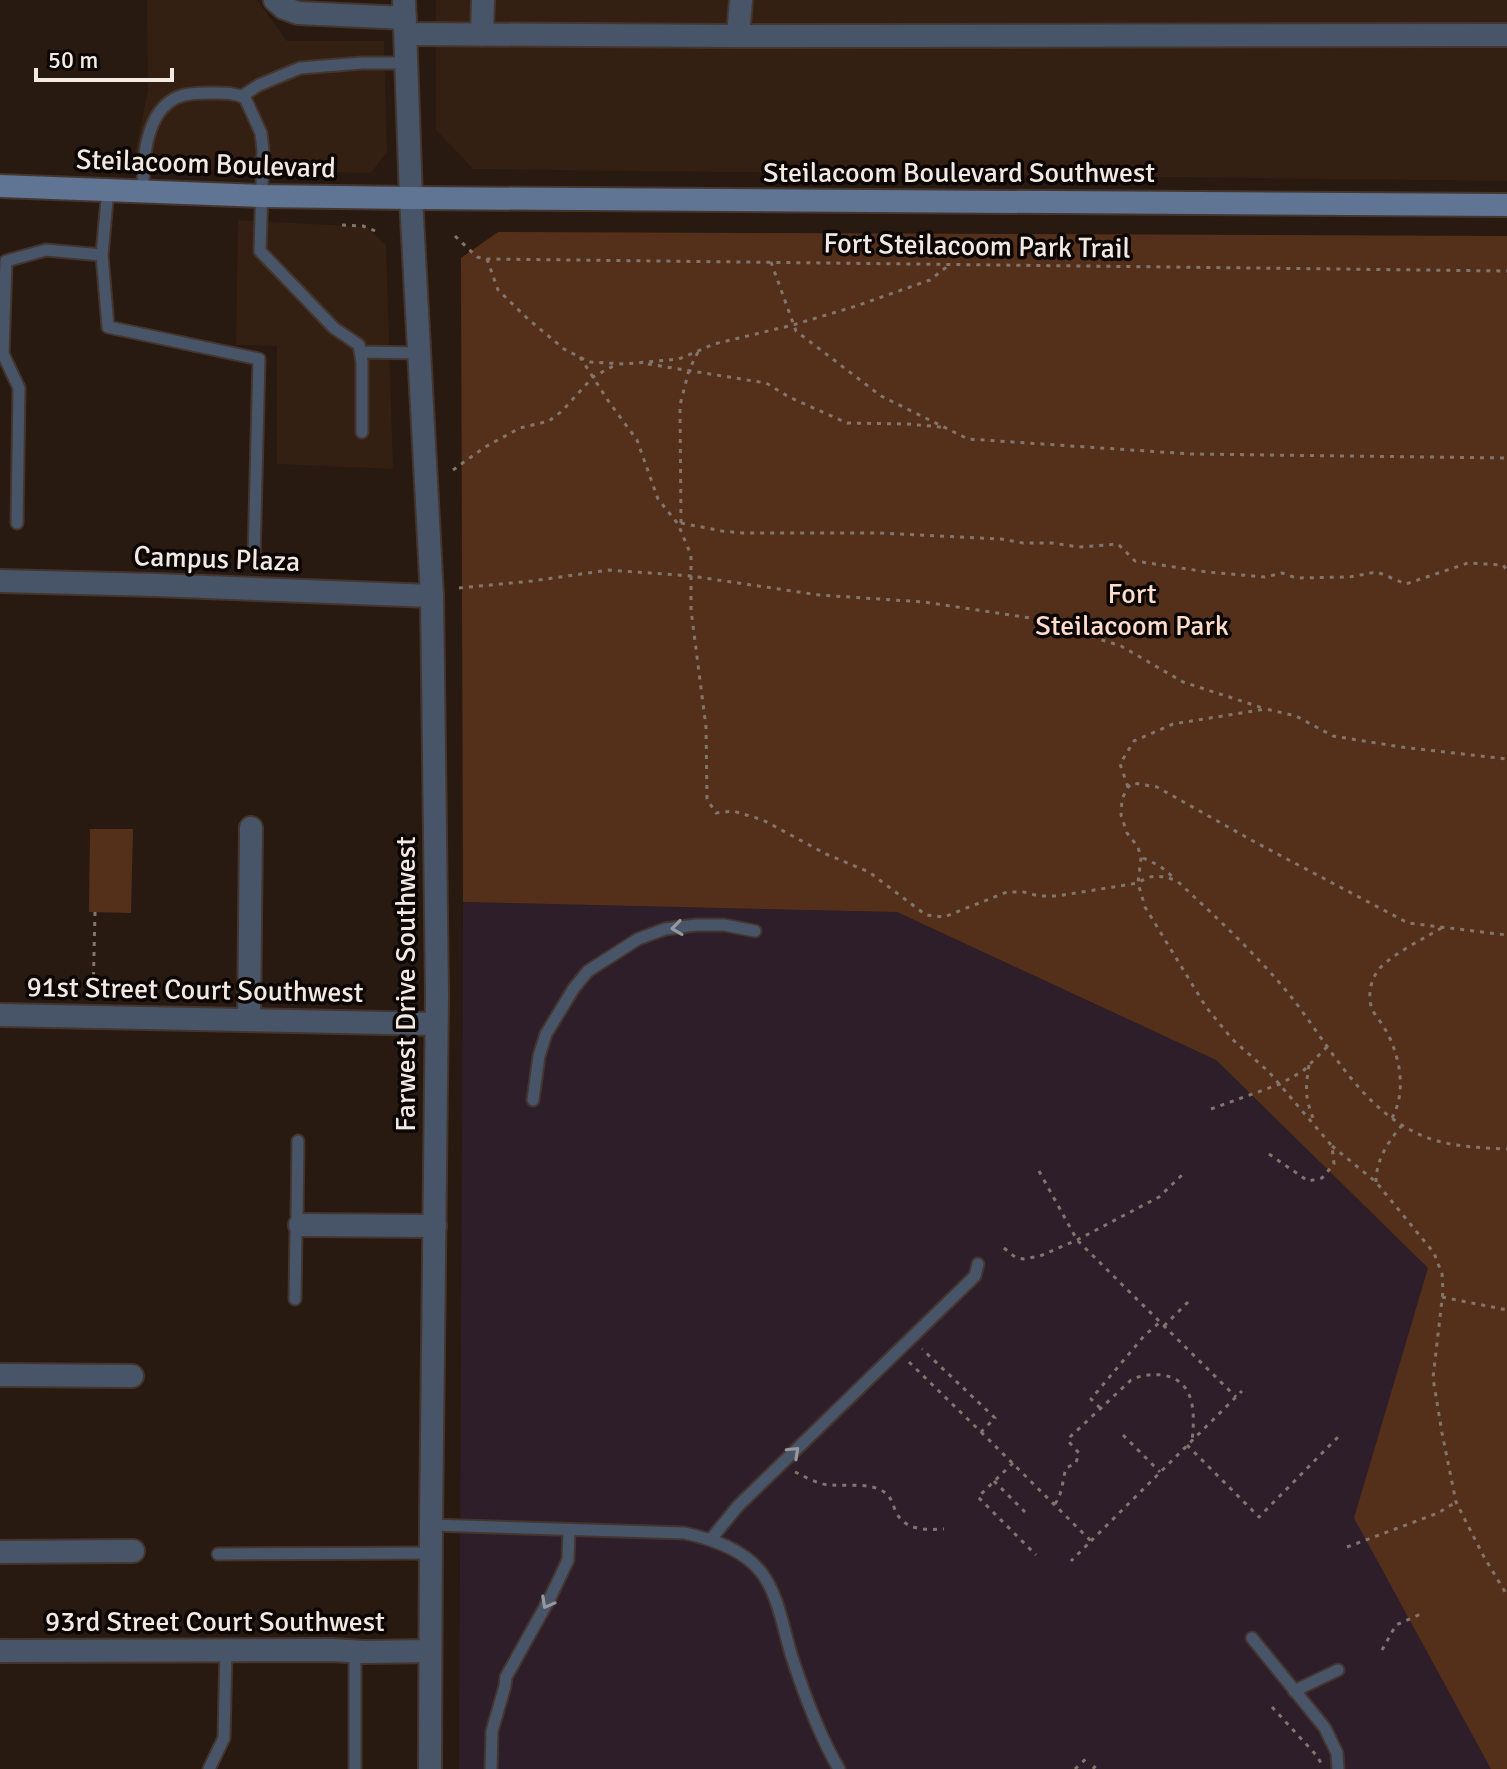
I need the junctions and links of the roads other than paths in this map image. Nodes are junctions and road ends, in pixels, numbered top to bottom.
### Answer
1 (275, 0) edge
2 (483, 0) edge
3 (741, 0) edge
4 (405, 17) edge
5 (482, 35) junction
6 (1507, 35) edge
7 (738, 36) junction
8 (406, 63) junction
9 (242, 96) junction
10 (0, 186) edge
11 (108, 189) junction
12 (143, 191) junction
13 (261, 196) junction
14 (411, 198) junction
15 (1507, 205) edge
16 (102, 255) junction
17 (360, 352) junction
18 (419, 353) junction
19 (362, 432) dead end
20 (17, 523) dead end
21 (254, 559) dead end
22 (0, 581) edge
23 (432, 596) junction
24 (251, 828) dead end
25 (755, 931) dead end
26 (0, 1015) edge
27 (249, 1020) junction
28 (436, 1024) junction
29 (533, 1100) dead end
30 (298, 1141) dead end
31 (300, 1225) junction
32 (435, 1226) junction
33 (978, 1264) dead end
34 (295, 1299) dead end
35 (0, 1375) edge
36 (132, 1376) dead end
37 (431, 1525) junction
38 (569, 1530) junction
39 (711, 1539) junction
40 (133, 1551) dead end
41 (0, 1552) edge
42 (431, 1553) junction
43 (218, 1554) dead end
44 (1252, 1638) dead end
45 (226, 1650) junction
46 (0, 1651) edge
47 (355, 1651) junction
48 (430, 1651) junction
49 (1338, 1670) dead end
50 (1294, 1691) junction
51 (209, 1769) edge
52 (355, 1769) edge
53 (430, 1769) edge
54 (491, 1769) edge
55 (839, 1769) edge
56 (1338, 1769) edge

1 - 4 street
2 - 5 street
3 - 7 street
4 - 5 street
4 - 8 street, Farwest Drive Southwest
5 - 7 street
6 - 7 street
8 - 9 lane
8 - 14 street, Farwest Drive Southwest
9 - 12 lane
9 - 13 lane
10 - 11 main road, Steilacoom Boulevard
11 - 12 main road, Steilacoom Boulevard
11 - 16 lane, Campus Plaza
12 - 13 main road, Steilacoom Boulevard
13 - 14 main road, Steilacoom Boulevard
13 - 17 lane
14 - 15 main road, Steilacoom Boulevard Southwest
14 - 18 street, Farwest Drive Southwest
16 - 20 lane
16 - 21 lane, Campus Plaza
17 - 18 lane
17 - 19 lane
18 - 23 street, Farwest Drive Southwest
22 - 23 street, Campus Plaza
23 - 28 street, Farwest Drive Southwest
24 - 27 street
25 -> 29 lane
26 - 27 street, 91st Street Court Southwest
27 - 28 street, 91st Street Court Southwest
28 - 32 street, Farwest Drive Southwest
30 - 31 lane
31 - 32 street
31 - 34 lane
32 - 37 street, Farwest Drive Southwest
39 -> 33 lane
35 - 36 street
37 - 38 lane
37 - 42 street, Farwest Drive Southwest
38 - 39 lane
38 -> 54 lane
39 - 55 lane
40 - 41 street
42 - 43 lane
42 - 48 street, Farwest Drive Southwest
44 - 50 lane
45 - 46 street, 93rd Street Court Southwest
45 - 47 street, 93rd Street Court Southwest
45 - 51 lane
47 - 48 street, 93rd Street Court Southwest
47 - 52 lane
48 - 53 street, Farwest Drive Southwest
49 - 50 lane
50 - 56 lane

